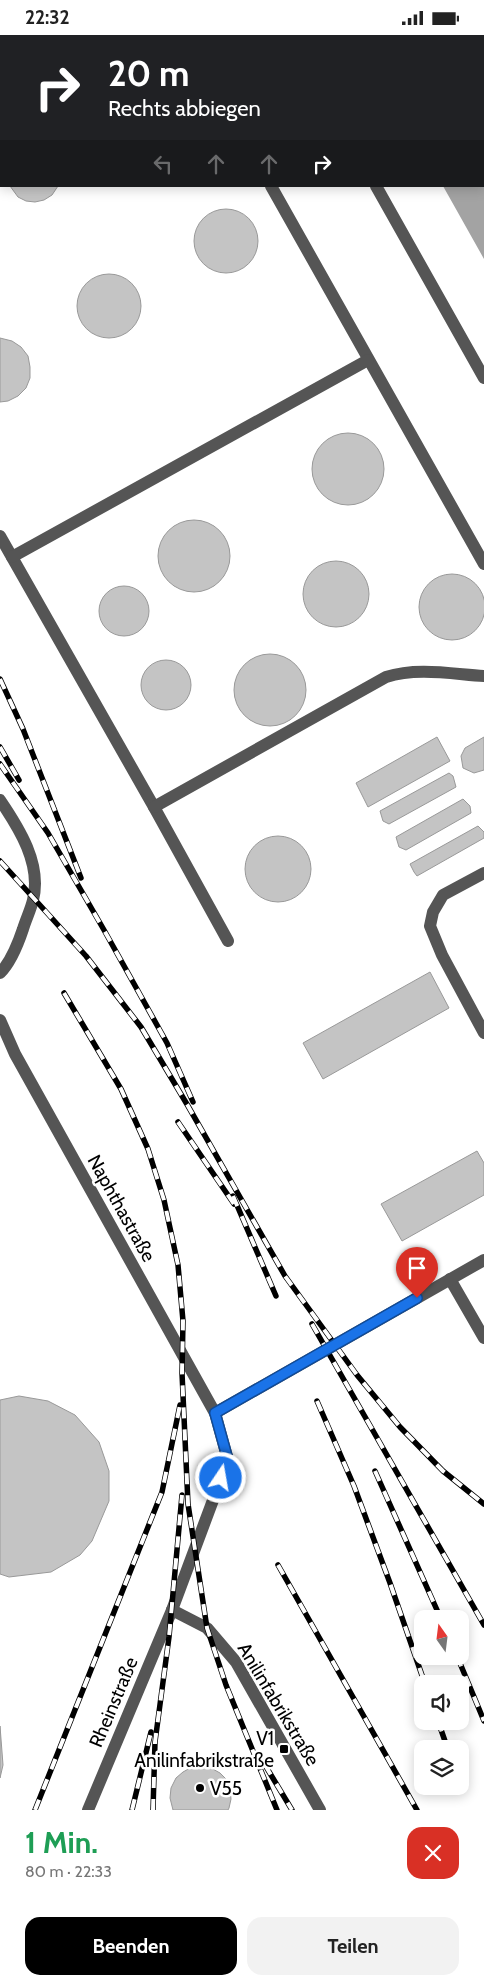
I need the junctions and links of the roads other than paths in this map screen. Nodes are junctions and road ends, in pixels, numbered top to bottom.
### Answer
1 (272, 187) edge
2 (377, 187) edge
3 (368, 360) junction
4 (484, 378) edge
5 (0, 536) edge
6 (12, 557) junction
7 (484, 564) edge
8 (484, 676) edge
9 (0, 800) edge
10 (154, 807) junction
11 (484, 873) edge
12 (228, 941) dead end
13 (0, 973) edge
14 (0, 1020) edge
15 (484, 1033) edge
16 (484, 1260) edge
17 (450, 1279) junction
18 (484, 1338) edge
19 (215, 1413) junction
20 (172, 1610) junction
21 (88, 1810) edge
22 (320, 1810) edge

1 - 3 street
2 - 4 street
3 - 6 street
3 - 7 street
5 - 6 street
6 - 10 street
8 - 10 street
9 - 13 street
10 - 12 street
11 - 15 street
14 - 19 street, Naphthastraße
16 - 17 street
17 - 18 street
17 - 19 street
19 - 20 street, Naphthastraße
20 - 21 street, Rheinstraße
20 - 22 street, Anilinfabrikstraße

